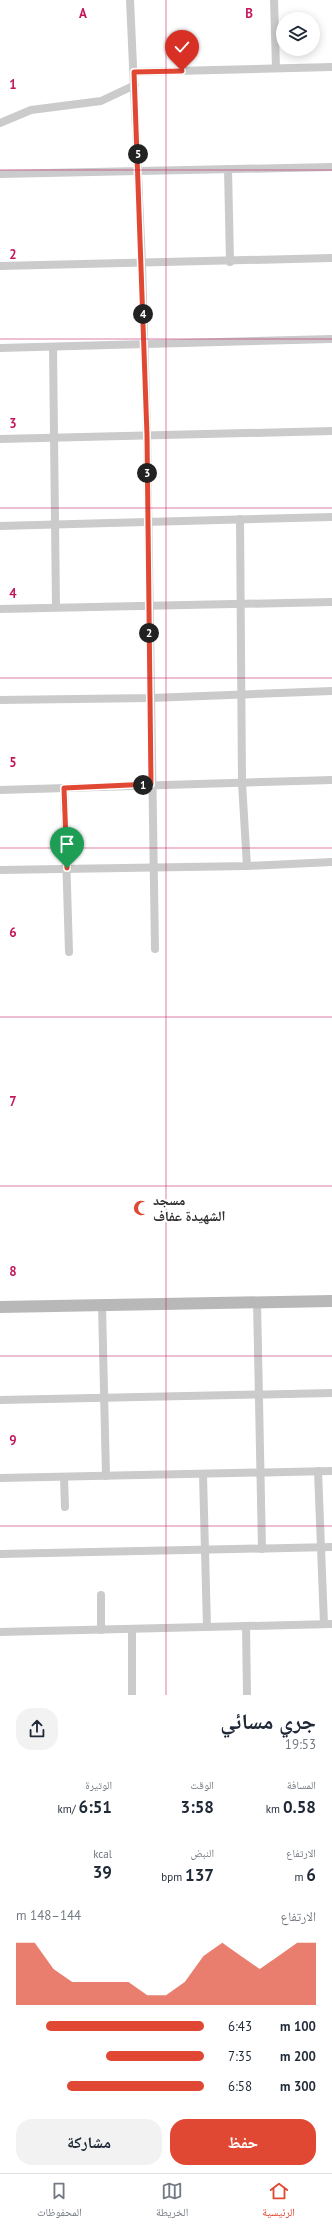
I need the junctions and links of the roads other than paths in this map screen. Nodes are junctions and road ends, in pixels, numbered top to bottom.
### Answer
1 (130, 0) edge
2 (274, 0) edge
3 (332, 67) edge
4 (276, 68) junction
5 (134, 72) junction
6 (135, 85) junction
7 (0, 122) edge
8 (332, 167) edge
9 (228, 169) junction
10 (138, 171) junction
11 (0, 174) edge
12 (332, 258) edge
13 (230, 262) junction
14 (142, 263) junction
15 (0, 266) edge
16 (332, 339) edge
17 (144, 344) junction
18 (54, 347) junction
19 (0, 348) edge
20 (332, 431) edge
21 (147, 435) junction
22 (55, 438) junction
23 (0, 439) edge
24 (332, 517) edge
25 (240, 520) junction
26 (147, 522) junction
27 (56, 524) junction
28 (0, 526) edge
29 (332, 602) edge
30 (240, 604) junction
31 (148, 605) junction
32 (56, 607) junction
33 (0, 609) edge
34 (332, 691) edge
35 (241, 695) junction
36 (151, 698) junction
37 (0, 700) edge
38 (332, 780) edge
39 (242, 783) junction
40 (151, 784) junction
41 (64, 788) junction
42 (0, 790) edge
43 (332, 862) edge
44 (247, 866) junction
45 (67, 868) junction
46 (154, 868) junction
47 (0, 870) edge
48 (155, 949) dead end
49 (68, 952) dead end
50 (332, 1300) edge
51 (257, 1301) junction
52 (102, 1305) junction
53 (0, 1307) edge
54 (332, 1393) edge
55 (258, 1394) junction
56 (104, 1398) junction
57 (0, 1400) edge
58 (318, 1471) junction
59 (332, 1471) edge
60 (260, 1472) junction
61 (203, 1474) junction
62 (106, 1476) junction
63 (64, 1477) junction
64 (0, 1478) edge
65 (66, 1507) dead end
66 (321, 1547) junction
67 (332, 1547) edge
68 (262, 1549) junction
69 (206, 1550) junction
70 (0, 1554) edge
71 (101, 1595) dead end
72 (328, 1624) edge
73 (246, 1626) junction
74 (207, 1627) junction
75 (132, 1629) junction
76 (101, 1630) junction
77 (0, 1632) edge
78 (132, 1695) edge
79 (247, 1695) edge

1 - 5 street
2 - 4 street
3 - 4 street
4 - 5 street
5 - 6 street
6 - 7 street
6 - 10 street
8 - 9 street
9 - 10 street
9 - 13 street
10 - 11 street
10 - 14 street
12 - 13 street
13 - 14 street
14 - 15 street
14 - 17 street
16 - 17 street
17 - 18 street
17 - 21 street
18 - 19 street
18 - 22 street
20 - 21 street
21 - 22 street
21 - 26 street
22 - 23 street
22 - 27 street
24 - 25 street
25 - 26 street
25 - 30 street
26 - 27 street
26 - 31 street
27 - 28 street
27 - 32 street
29 - 30 street
30 - 31 street
30 - 35 street
31 - 32 street
31 - 36 street
32 - 33 street
34 - 35 street
35 - 36 street
35 - 39 street
36 - 37 street
36 - 40 street
38 - 39 street
39 - 40 street
39 - 44 street
40 - 41 street
40 - 46 street
41 - 42 street
41 - 45 street
43 - 44 street
44 - 46 street
45 - 46 street
45 - 47 street
45 - 49 street
46 - 48 street
50 - 51 main road
51 - 52 main road
51 - 55 street
52 - 53 main road
52 - 56 street
54 - 55 street
55 - 56 street
55 - 60 street
56 - 57 street
56 - 62 street
58 - 59 street
58 - 60 street
58 - 66 street
60 - 61 street
60 - 68 street
61 - 62 street
61 - 69 street
62 - 63 street
63 - 64 street
63 - 65 street
66 - 67 street
66 - 68 street
66 - 72 street
68 - 69 street
69 - 70 street
69 - 74 street
71 - 76 street
72 - 73 street
73 - 74 street
73 - 79 street
74 - 75 street
75 - 76 street
75 - 78 street
76 - 77 street

